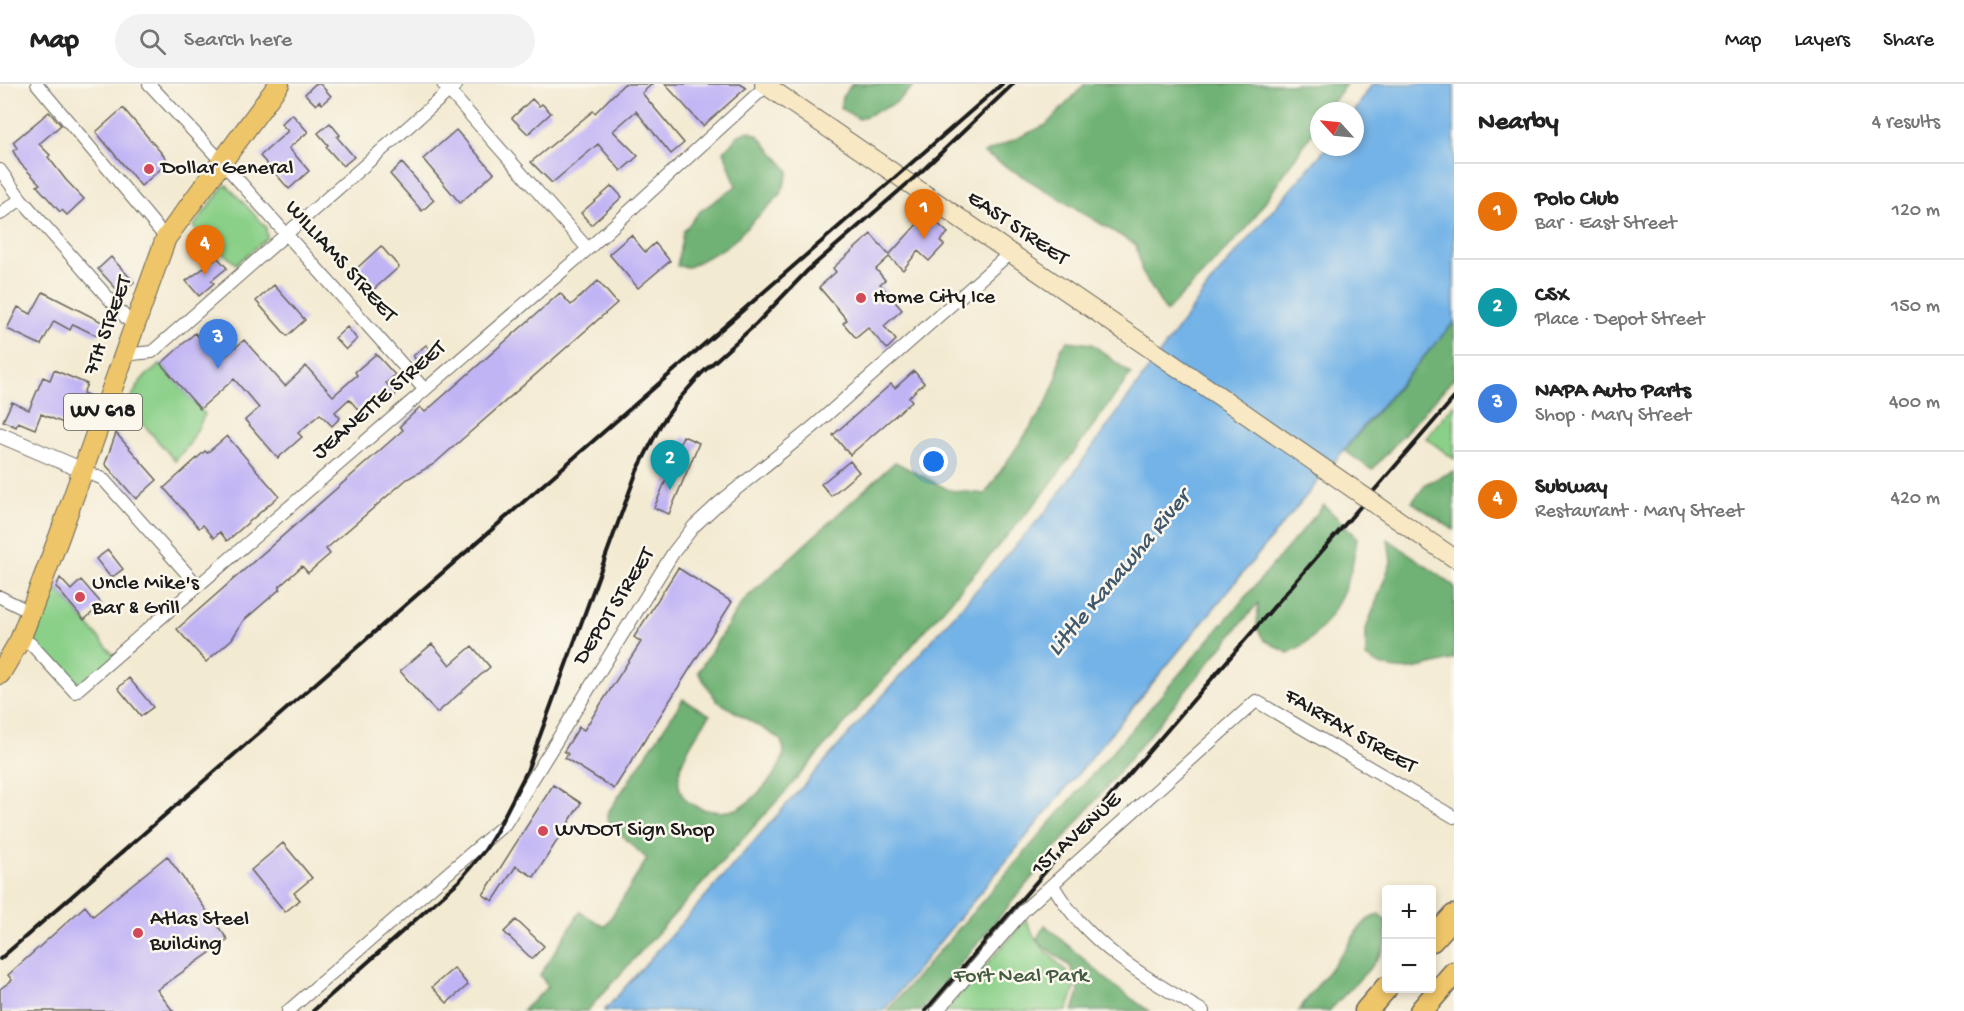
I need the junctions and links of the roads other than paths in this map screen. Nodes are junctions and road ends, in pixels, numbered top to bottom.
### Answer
1 (37, 84) edge
2 (149, 84) edge
3 (279, 84) edge
4 (765, 85) edge
5 (450, 86) edge
6 (223, 163) junction
7 (0, 170) edge
8 (21, 199) junction
9 (0, 214) edge
10 (286, 234) junction
11 (166, 238) junction
12 (588, 249) junction
13 (1010, 253) junction
14 (134, 327) junction
15 (123, 355) junction
16 (425, 390) junction
17 (0, 435) edge
18 (82, 470) junction
19 (1454, 558) edge
20 (198, 586) junction
21 (0, 597) edge
22 (30, 612) junction
23 (20, 640) junction
24 (0, 674) edge
25 (1256, 701) joint
26 (1454, 817) edge
27 (1053, 885) junction
28 (1454, 916) edge
29 (1432, 939) edge
30 (1454, 973) edge
31 (1382, 993) edge
32 (288, 1011) edge
33 (937, 1011) edge
34 (1203, 1011) edge
35 (1366, 1011) edge
36 (1421, 1011) edge

1 - 11 street
2 - 6 street, WILLIAMS STREET
3 - 6 main road, 7TH STREET / WV 618
4 - 12 street, JEANETTE STREET
4 - 13 main road, EAST STREET
5 - 10 street
5 - 12 street
6 - 10 street, WILLIAMS STREET
6 - 11 main road, 7TH STREET / WV 618
7 - 8 street
8 - 9 street
8 - 14 street
10 - 15 street
10 - 16 street, WILLIAMS STREET
11 - 14 main road, 7TH STREET / WV 618
12 - 16 street, JEANETTE STREET
13 - 19 main road, EAST STREET, bridge
13 - 32 street, DEPOT STREET
14 - 15 main road, 7TH STREET / WV 618
15 - 18 main road, 7TH STREET / WV 618
16 - 20 street, JEANETTE STREET
17 - 18 street
18 - 20 street
18 - 22 main road, 7TH STREET / WV 618
20 - 23 street, JEANETTE STREET
21 - 22 street
22 - 23 main road, 7TH STREET / WV 618
23 - 24 main road, 7TH STREET / WV 618
25 - 26 street, FAIRFAX STREET
25 - 27 street, 1ST AVENUE
27 - 33 street, 1ST AVENUE
27 - 34 street
28 - 29 highway
30 - 36 highway
31 - 35 highway

